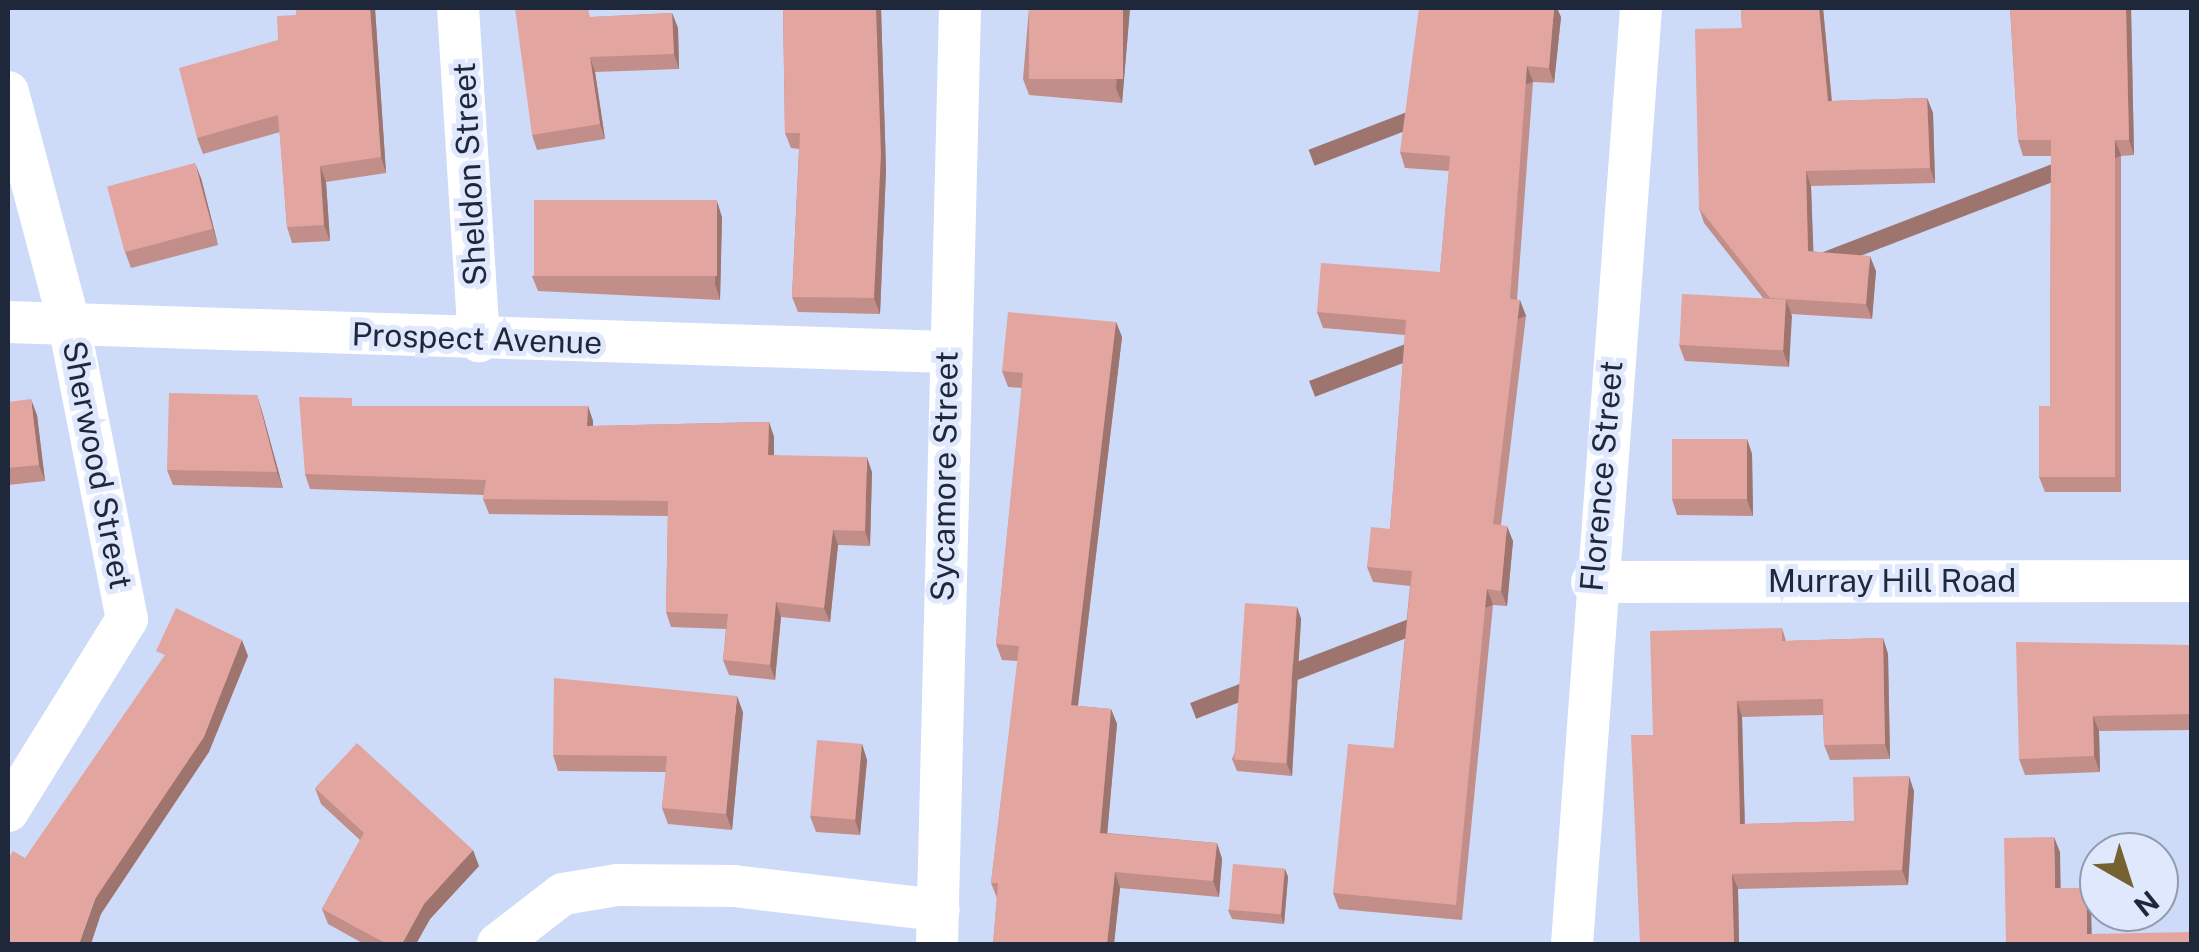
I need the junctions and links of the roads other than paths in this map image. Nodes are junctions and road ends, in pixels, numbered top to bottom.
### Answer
1 (458, 8) edge
2 (960, 8) edge
3 (1641, 8) edge
4 (8, 92) edge
5 (68, 319) junction
6 (8, 322) edge
7 (479, 341) junction
8 (946, 352) junction
9 (2192, 581) edge
10 (1592, 582) junction
11 (8, 811) edge
12 (938, 927) edge
13 (498, 944) edge
14 (1572, 944) edge

1 - 7 street, Sheldon Street
2 - 8 street, Sycamore Street
3 - 10 street, Florence Street
4 - 5 street, Sherwood Street
5 - 6 street, Prospect Avenue
5 - 7 street, Prospect Avenue
5 - 11 street, Sherwood Street
7 - 8 street, Prospect Avenue
8 - 12 street, Sycamore Street
9 - 10 street, Murray Hill Road
10 - 14 street, Florence Street
12 - 13 street

